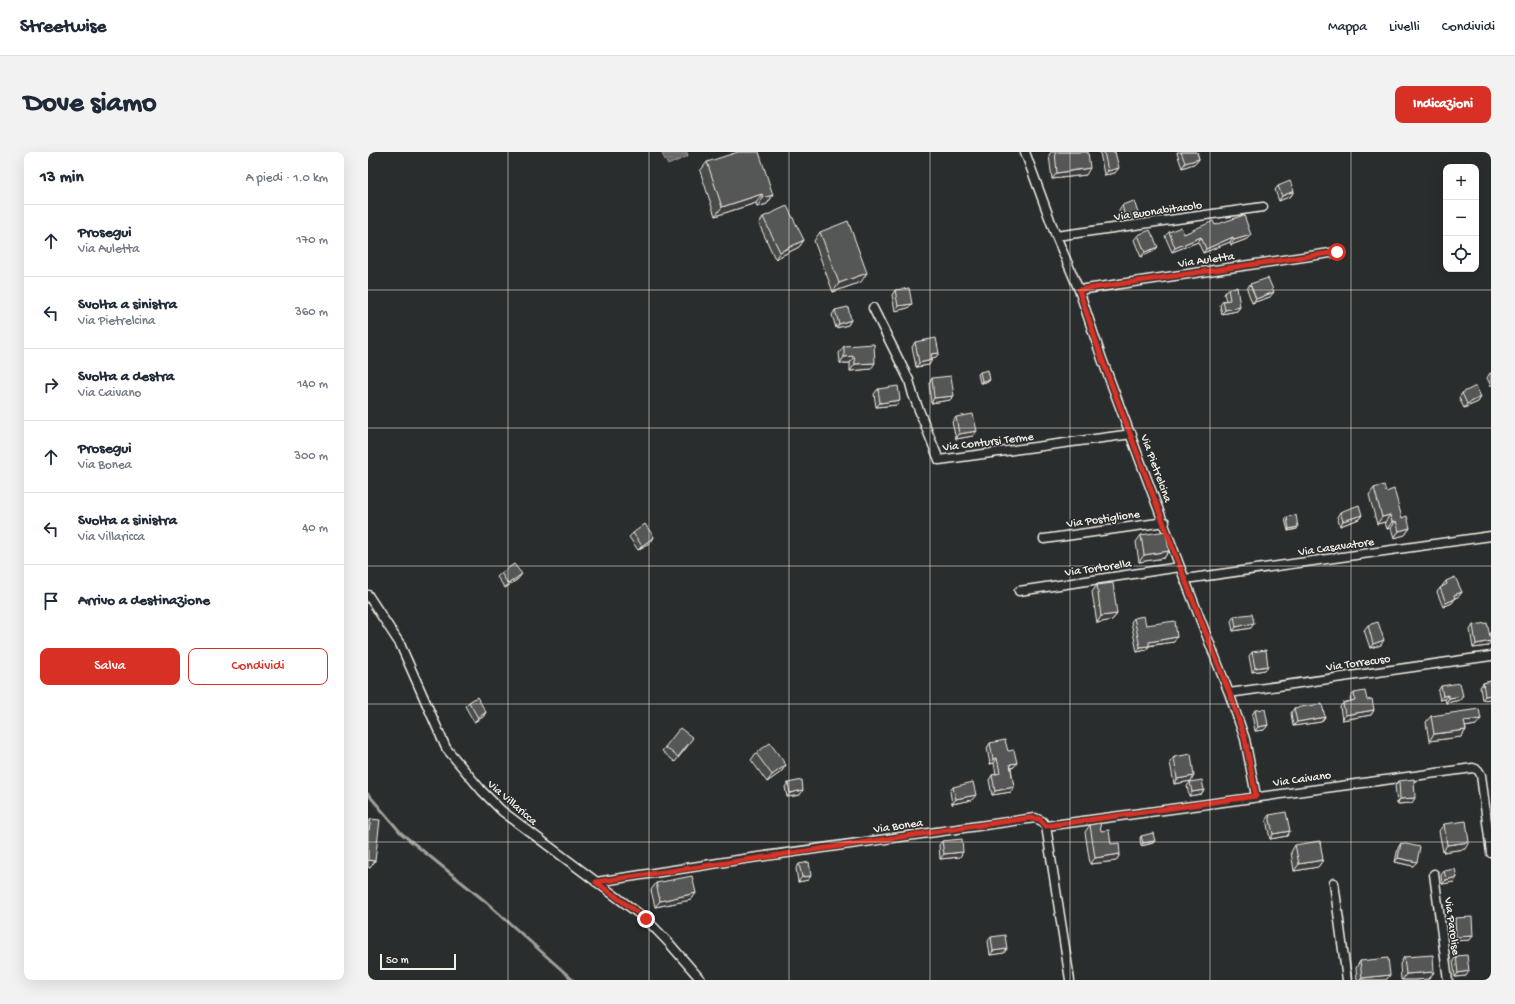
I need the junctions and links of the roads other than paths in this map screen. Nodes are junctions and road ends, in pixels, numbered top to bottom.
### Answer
1 (1025, 152) edge
2 (1263, 207) dead end
3 (1056, 236) junction
4 (1337, 252) dead end
5 (1079, 290) junction
6 (874, 308) dead end
7 (1132, 434) junction
8 (1165, 522) junction
9 (1491, 536) edge
10 (1044, 539) dead end
11 (1180, 567) junction
12 (1185, 579) junction
13 (1019, 590) dead end
14 (368, 595) edge
15 (1491, 656) edge
16 (1229, 693) junction
17 (1256, 796) junction
18 (1046, 826) junction
19 (1491, 853) edge
20 (1434, 874) dead end
21 (596, 882) junction
22 (1334, 883) dead end
23 (701, 980) edge
24 (1070, 980) edge
25 (1347, 980) edge
26 (1448, 980) edge

1 - 3 street, Via Pietrelcina
2 - 3 street, Via Buonabitacolo
3 - 5 street, Via Pietrelcina
4 - 5 street, Via Auletta
5 - 7 street, Via Pietrelcina
6 - 7 street, Via Contursi Terme
7 - 8 street, Via Pietrelcina
8 - 10 street, Via Postiglione
8 - 11 street, Via Pietrelcina
9 - 12 street, Via Casavatore
11 - 12 street, Via Pietrelcina
11 - 13 street, Via Tortorella
12 - 16 street, Via Pietrelcina
14 - 21 street, Via Villaricca
15 - 16 street, Via Torrecuso
16 - 17 street, Via Pietrelcina
17 - 18 street, Via Caivano
17 - 19 street, Via Caivano
18 - 21 street, Via Bonea
18 - 24 street
20 - 26 street, Via Parolise
21 - 23 street, Via Villaricca
22 - 25 street

